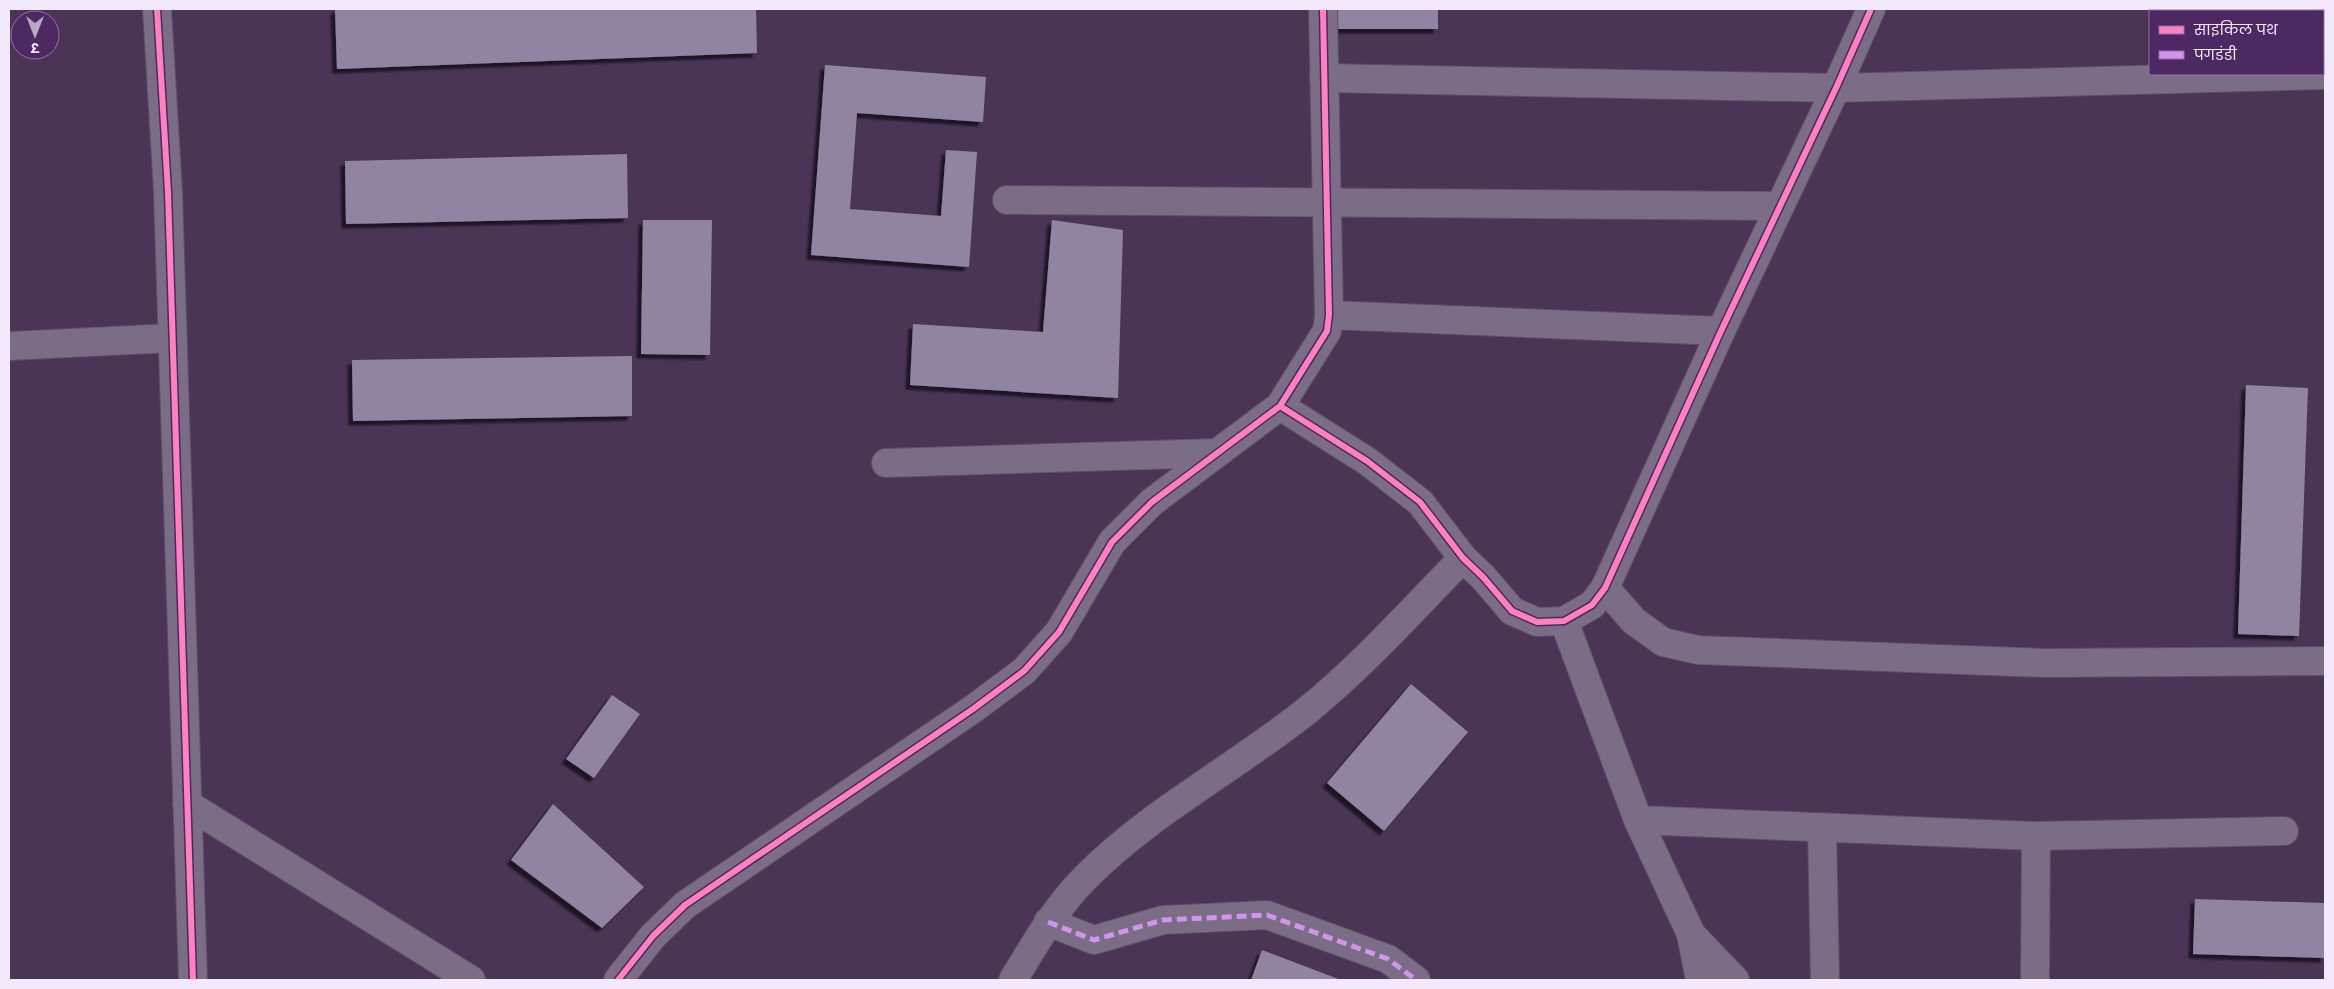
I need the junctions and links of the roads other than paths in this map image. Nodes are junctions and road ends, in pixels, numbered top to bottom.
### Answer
1 (157, 9) edge
2 (1323, 9) edge
3 (1871, 9) edge
4 (2325, 75) edge
5 (1324, 78) junction
6 (1836, 88) junction
7 (1007, 200) dead end
8 (1326, 201) junction
9 (1779, 206) junction
10 (1329, 315) junction
11 (1721, 331) junction
12 (172, 338) junction
13 (9, 346) edge
14 (1280, 406) junction
15 (1216, 453) junction
16 (886, 463) dead end
17 (1463, 558) junction
18 (1605, 588) junction
19 (1564, 621) junction
20 (2325, 661) edge
21 (187, 804) junction
22 (1638, 820) junction
23 (1822, 827) junction
24 (2284, 831) dead end
25 (2036, 836) junction
26 (1048, 922) junction
27 (1691, 934) junction
28 (193, 980) edge
29 (471, 980) edge
30 (618, 980) edge
31 (1013, 980) edge
32 (1416, 980) edge
33 (1700, 980) edge
34 (1736, 980) edge
35 (1825, 980) edge
36 (2035, 980) edge

1 - 12 street
2 - 5 street
3 - 6 street
4 - 6 street
5 - 6 street
5 - 8 street
6 - 9 street
7 - 8 street
8 - 9 street
8 - 10 street
9 - 11 street
10 - 11 street
10 - 14 street
11 - 18 street
12 - 13 street
12 - 21 street
14 - 15 street
14 - 17 street
15 - 16 street
15 - 30 street
17 - 19 street
17 - 26 street
18 - 19 street
18 - 20 street
19 - 22 street
21 - 28 street
21 - 29 street
22 - 23 street
22 - 27 street
23 - 25 street
23 - 35 street
24 - 25 street
25 - 36 street
26 - 31 street
26 - 32 street
27 - 33 street
27 - 34 street

